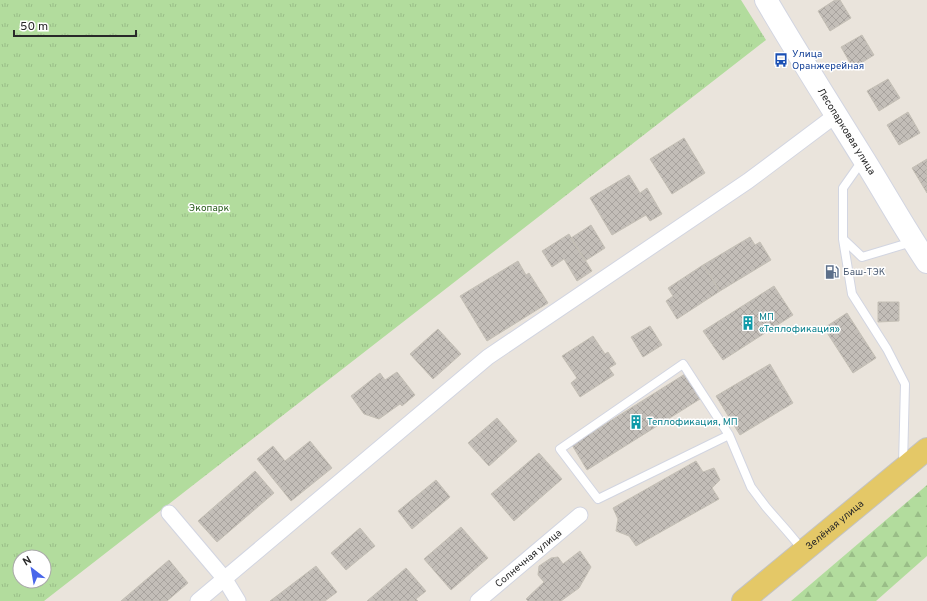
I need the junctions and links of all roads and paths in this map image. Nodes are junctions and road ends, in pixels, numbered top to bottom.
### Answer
1 (766, 0) edge
2 (836, 115) junction
3 (863, 158) junction
4 (843, 239) junction
5 (913, 242) junction
6 (927, 262) edge
7 (729, 435) junction
8 (927, 449) edge
9 (903, 469) junction
10 (169, 513) dead end
11 (580, 515) dead end
12 (803, 550) junction
13 (224, 578) junction
14 (198, 601) edge
15 (238, 601) edge
16 (478, 601) edge
17 (743, 601) edge

1 - 2 main road, Лесопарковая улица
2 - 3 main road, Лесопарковая улица
2 - 13 street
3 - 4 lane
3 - 5 main road, Лесопарковая улица
4 - 5 lane
4 - 9 lane
5 - 6 main road, Лесопарковая улица
7 - 7 lane
7 - 12 lane
8 - 9 main road, Зелёная улица
9 - 12 main road, Зелёная улица
10 - 13 street
11 - 16 street, Солнечная улица
12 - 17 main road, Зелёная улица
13 - 14 street
13 - 15 street

